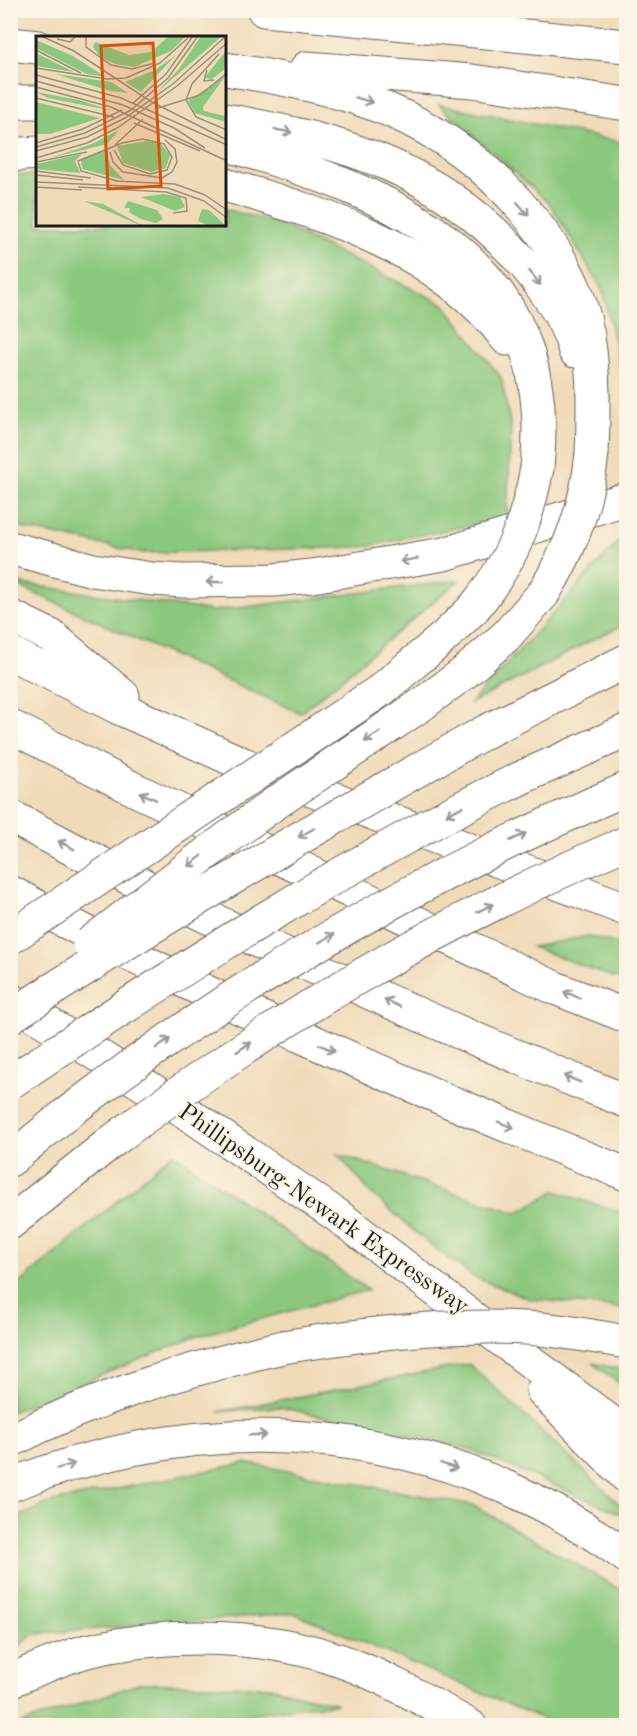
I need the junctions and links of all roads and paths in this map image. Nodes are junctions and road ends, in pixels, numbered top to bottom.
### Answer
1 (264, 10) edge
2 (376, 21) junction
3 (10, 44) edge
4 (627, 46) edge
5 (36, 47) edge
6 (226, 63) edge
7 (627, 63) edge
8 (226, 69) edge
9 (528, 89) junction
10 (627, 104) edge
11 (627, 113) edge
12 (226, 120) edge
13 (226, 144) edge
14 (36, 153) edge
15 (10, 155) edge
16 (226, 185) edge
17 (592, 453) junction
18 (537, 468) junction
19 (627, 499) edge
20 (627, 518) edge
21 (10, 548) edge
22 (444, 554) junction
23 (10, 616) edge
24 (10, 653) edge
25 (627, 661) edge
26 (10, 726) edge
27 (164, 729) junction
28 (627, 731) edge
29 (627, 789) edge
30 (10, 816) edge
31 (627, 843) edge
32 (10, 892) edge
33 (627, 909) edge
34 (10, 938) edge
35 (10, 999) edge
36 (10, 1007) edge
37 (627, 1016) edge
38 (10, 1017) edge
39 (10, 1082) edge
40 (627, 1101) edge
41 (10, 1160) edge
42 (627, 1174) edge
43 (10, 1224) edge
44 (419, 1275) junction
45 (627, 1342) edge
46 (627, 1434) edge
47 (10, 1441) edge
48 (627, 1476) edge
49 (10, 1485) edge
50 (627, 1556) edge
51 (10, 1681) edge
52 (470, 1725) edge

1 - 2 main road
2 - 4 main road
2 - 7 main road
3 - 5 main road
6 - 9 main road
8 -> 17 main road
9 - 10 main road
9 - 11 main road
12 -> 17 main road
13 - 18 main road
14 - 15 main road
16 - 18 main road
17 -> 36 main road, bridge
18 - 34 main road, bridge
19 - 22 main road
20 - 22 main road
22 -> 21 main road
23 - 27 main road
24 - 27 main road
25 -> 38 main road, bridge
37 -> 26 main road
27 - 33 main road
28 -> 39 main road, bridge
41 -> 29 main road, bridge
40 -> 30 main road
43 -> 31 main road, bridge
32 -> 42 main road
35 - 44 main road, Phillipsburg-Newark Expressway
44 - 46 main road, Phillipsburg-Newark Expressway
44 - 48 main road
45 - 47 main road, bridge
49 -> 50 main road
51 - 52 main road

